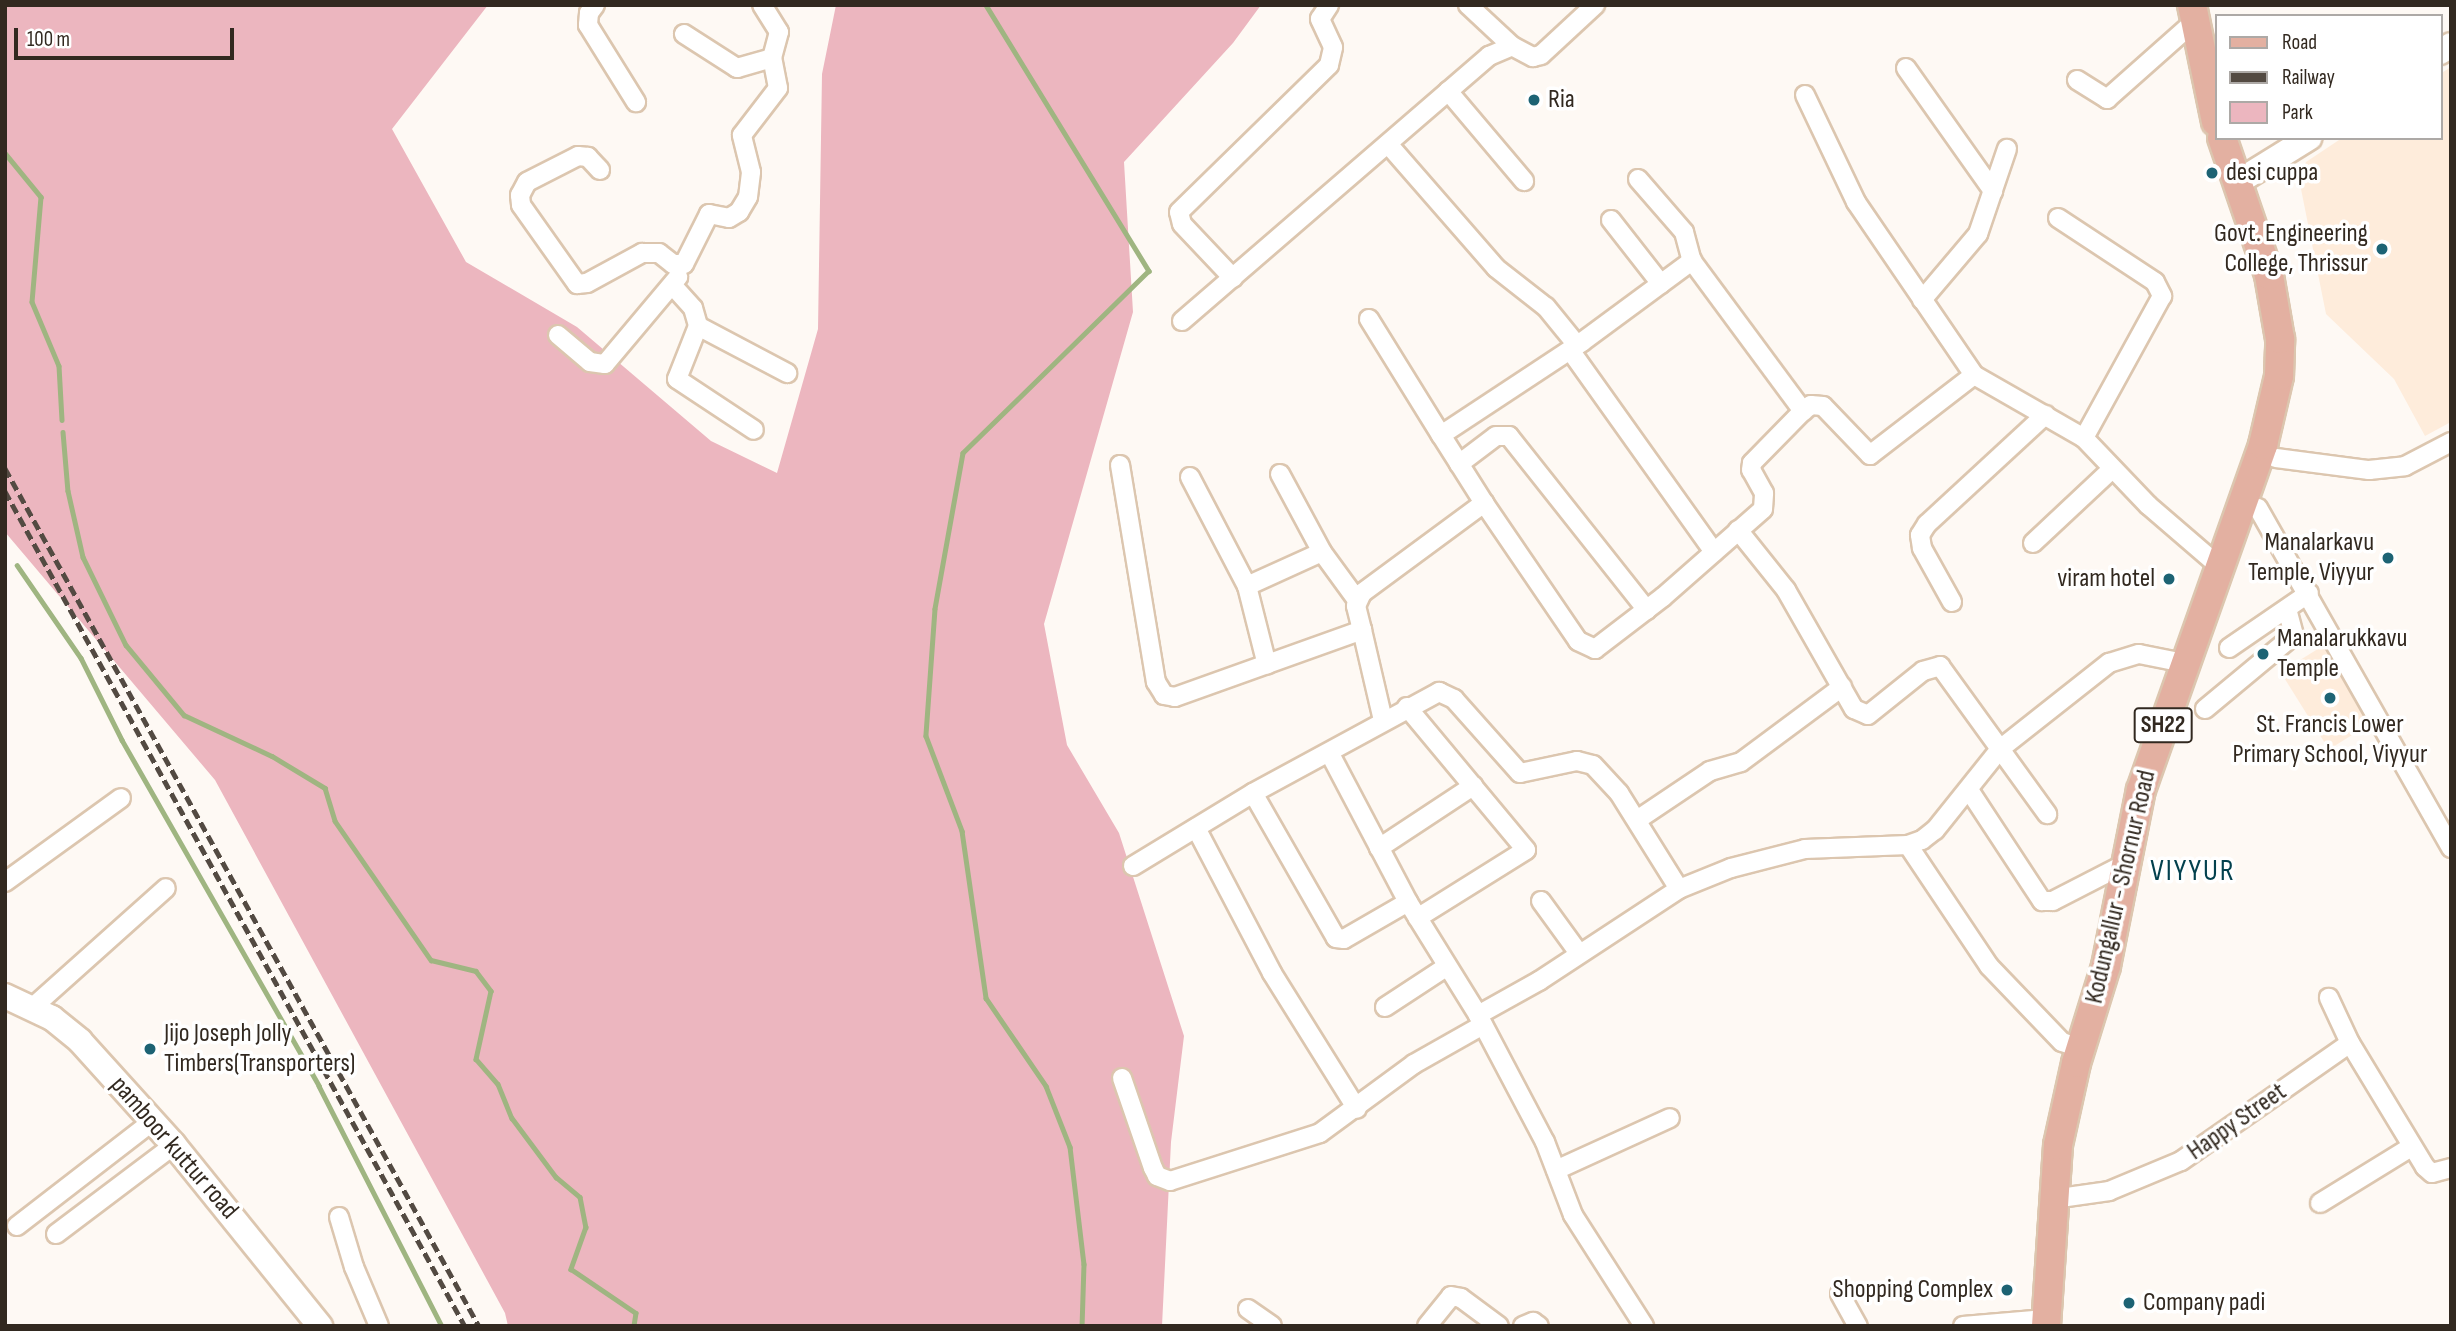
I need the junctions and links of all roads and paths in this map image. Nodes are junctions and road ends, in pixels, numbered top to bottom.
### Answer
1 (595, 5) edge
2 (762, 5) edge
3 (1329, 5) edge
4 (1468, 5) edge
5 (1595, 5) edge
6 (2204, 17) edge
7 (684, 34) dead end
8 (1512, 46) junction
9 (772, 58) junction
10 (1906, 68) dead end
11 (2077, 79) dead end
12 (1448, 91) junction
13 (1805, 95) dead end
14 (636, 102) dead end
15 (2214, 104) edge
16 (2223, 140) edge
17 (2241, 140) edge
18 (2306, 140) edge
19 (1388, 144) junction
20 (2007, 149) dead end
21 (600, 170) dead end
22 (1638, 179) dead end
23 (2245, 179) junction
24 (1524, 181) dead end
25 (1993, 191) junction
26 (2058, 218) dead end
27 (1611, 220) dead end
28 (1692, 261) junction
29 (684, 264) junction
30 (1233, 278) junction
31 (1661, 284) junction
32 (674, 287) junction
33 (1922, 300) junction
34 (1369, 319) dead end
35 (1182, 321) dead end
36 (698, 326) junction
37 (558, 335) dead end
38 (1574, 347) junction
39 (787, 373) dead end
40 (1974, 375) junction
41 (1803, 411) junction
42 (2045, 415) junction
43 (754, 430) dead end
44 (1441, 435) junction
45 (2084, 438) junction
46 (2451, 442) edge
47 (1459, 464) junction
48 (1120, 465) dead end
49 (2111, 470) junction
50 (1280, 474) dead end
51 (1190, 477) dead end
52 (2263, 482) junction
53 (1484, 503) junction
54 (1738, 530) junction
55 (2033, 543) dead end
56 (1322, 552) junction
57 (1714, 552) junction
58 (2220, 567) junction
59 (1247, 586) junction
60 (2309, 593) junction
61 (1357, 600) junction
62 (1952, 602) dead end
63 (2287, 609) junction
64 (1647, 610) junction
65 (1362, 630) junction
66 (2230, 648) dead end
67 (2184, 663) junction
68 (1267, 666) junction
69 (1842, 687) junction
70 (1407, 707) junction
71 (2205, 709) dead end
72 (1383, 720) junction
73 (2000, 750) junction
74 (1330, 754) junction
75 (1472, 786) junction
76 (1969, 790) junction
77 (1253, 793) junction
78 (121, 797) dead end
79 (2047, 814) dead end
80 (1637, 820) junction
81 (1196, 828) junction
82 (1908, 845) junction
83 (1379, 848) junction
84 (2451, 848) edge
85 (2125, 864) junction
86 (1133, 866) dead end
87 (5, 882) edge
88 (166, 888) dead end
89 (1679, 888) junction
90 (1541, 901) dead end
91 (1408, 902) junction
92 (1417, 918) junction
93 (1578, 952) junction
94 (1446, 967) junction
95 (2329, 998) dead end
96 (13, 1002) edge
97 (1385, 1007) dead end
98 (1480, 1020) junction
99 (2350, 1043) junction
100 (2080, 1048) junction
101 (1122, 1078) dead end
102 (1357, 1109) junction
103 (1670, 1118) dead end
104 (153, 1121) junction
105 (174, 1145) junction
106 (2412, 1147) junction
107 (2451, 1168) edge
108 (1556, 1170) junction
109 (2061, 1199) junction
110 (2320, 1203) dead end
111 (339, 1217) dead end
112 (18, 1226) dead end
113 (56, 1234) dead end
114 (1840, 1294) dead end
115 (1248, 1309) dead end
116 (2051, 1324) edge
117 (320, 1326) edge
118 (379, 1326) edge
119 (1272, 1326) edge
120 (1427, 1326) edge
121 (1499, 1326) edge
122 (1523, 1326) edge
123 (1539, 1326) edge
124 (1644, 1326) edge
125 (1858, 1326) edge
126 (1963, 1326) edge

1 - 14 street
2 - 9 street
3 - 30 street
4 - 8 street
5 - 8 street
6 - 11 street
6 - 15 main road
7 - 9 street
8 - 12 street
9 - 29 street
10 - 25 street
12 - 19 street
12 - 24 street
13 - 33 street
16 - 23 main road, Kodungallur - Shornur Road / SH22
17 - 23 main road, Kodungallur - Shornur Road / SH22
18 - 23 main road
19 - 30 street
19 - 38 street
20 - 25 street
21 - 29 street
22 - 28 street
23 - 52 main road, Kodungallur - Shornur Road / SH22
25 - 33 street
26 - 45 street
27 - 31 street
28 - 31 street
28 - 41 street
29 - 32 street
30 - 35 street
31 - 38 street
32 - 36 street
32 - 37 street
33 - 40 street
34 - 44 street
36 - 39 street
36 - 43 street
38 - 44 street
38 - 57 street
40 - 41 street
40 - 42 street
41 - 54 street
42 - 45 street
42 - 62 street
44 - 47 street
45 - 49 street
46 - 52 street
47 - 53 street
47 - 64 street
48 - 68 street
49 - 55 street
49 - 58 street
50 - 56 street
51 - 59 street
52 - 58 main road, Kodungallur - Shornur Road / SH22
52 - 60 street
52 - 109 main road, Kodungallur - Shornur Road / SH22
53 - 61 street
53 - 64 street
54 - 57 street
54 - 69 street
56 - 59 street
56 - 61 street
57 - 64 street
58 - 67 main road, Kodungallur - Shornur Road / SH22
59 - 68 street
60 - 63 street
60 - 84 street
61 - 65 street
63 - 66 street
63 - 71 street
65 - 68 street
65 - 72 street
67 - 73 street
67 - 85 main road, Kodungallur - Shornur Road / SH22
69 - 73 street
69 - 80 street
70 - 72 street
70 - 75 street
70 - 80 street
72 - 74 street
73 - 76 street
73 - 79 street
74 - 77 street
74 - 83 street
75 - 83 street
75 - 92 street
76 - 82 street
76 - 85 street
77 - 81 street
77 - 91 street
78 - 87 street
80 - 89 street
81 - 86 street
81 - 102 street
82 - 89 street
82 - 100 street
83 - 91 street
85 - 100 main road, Kodungallur - Shornur Road / SH22
88 - 96 street
89 - 93 street
90 - 93 street
91 - 92 street
92 - 94 street
93 - 98 street
94 - 97 street
94 - 98 street
95 - 99 street
96 - 104 main road, pamboor kuttur road
98 - 102 street
98 - 108 street
99 - 106 street
99 - 109 street, Happy Street
100 - 109 main road, Kodungallur - Shornur Road / SH22
101 - 102 street
103 - 108 street
104 - 105 main road, pamboor kuttur road
104 - 112 street
105 - 113 street
105 - 117 main road, pamboor kuttur road
106 - 107 street
106 - 110 street
108 - 124 street
109 - 116 main road, Kodungallur - Shornur Road / SH22
111 - 118 street
114 - 125 street
115 - 119 street
116 - 126 street
120 - 121 street
122 - 123 street

